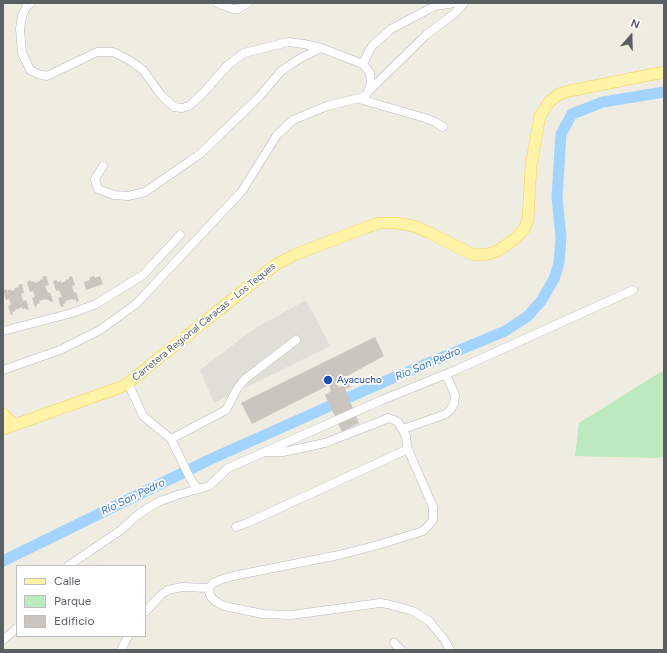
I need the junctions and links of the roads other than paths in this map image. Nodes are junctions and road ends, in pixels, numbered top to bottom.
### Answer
1 (31, 3) edge
2 (217, 3) edge
3 (248, 3) edge
4 (454, 3) edge
5 (464, 3) edge
6 (440, 5) junction
7 (442, 22) junction
8 (321, 48) junction
9 (363, 64) junction
10 (664, 72) edge
11 (369, 91) junction
12 (359, 99) junction
13 (443, 127) dead end
14 (103, 166) dead end
15 (180, 235) dead end
16 (633, 290) dead end
17 (3, 330) edge
18 (296, 340) dead end
19 (3, 370) edge
20 (446, 374) junction
21 (128, 383) junction
22 (3, 414) edge
23 (15, 425) junction
24 (403, 429) junction
25 (3, 430) edge
26 (171, 439) junction
27 (408, 449) junction
28 (266, 452) junction
29 (197, 489) junction
30 (236, 527) dead end
31 (69, 565) edge
32 (209, 588) junction
33 (146, 611) edge
34 (16, 629) edge
35 (128, 637) edge
36 (3, 640) edge
37 (394, 643) dead end
38 (121, 650) edge
39 (401, 650) edge
40 (450, 650) edge

1 - 8 street
2 - 3 street
4 - 6 street
5 - 7 street
6 - 7 street
6 - 9 street
7 - 11 street
8 - 9 street
8 - 14 street
9 - 11 street
10 - 21 main road, Carretera Regional Caracas - Los Teques
11 - 12 street
12 - 13 street
12 - 19 street
15 - 17 street
16 - 20 street
18 - 26 street
20 - 24 street
20 - 28 street
21 - 23 main road, Carretera Regional Caracas - Los Teques
21 - 26 street
22 - 23 main road
23 - 25 main road, Carretera Regional Caracas - Los Teques
24 - 27 street
24 - 28 street
26 - 29 street
27 - 30 street
27 - 32 street
28 - 29 street
29 - 31 street
32 - 33 street
32 - 40 street
34 - 36 street
35 - 38 street
37 - 39 street

